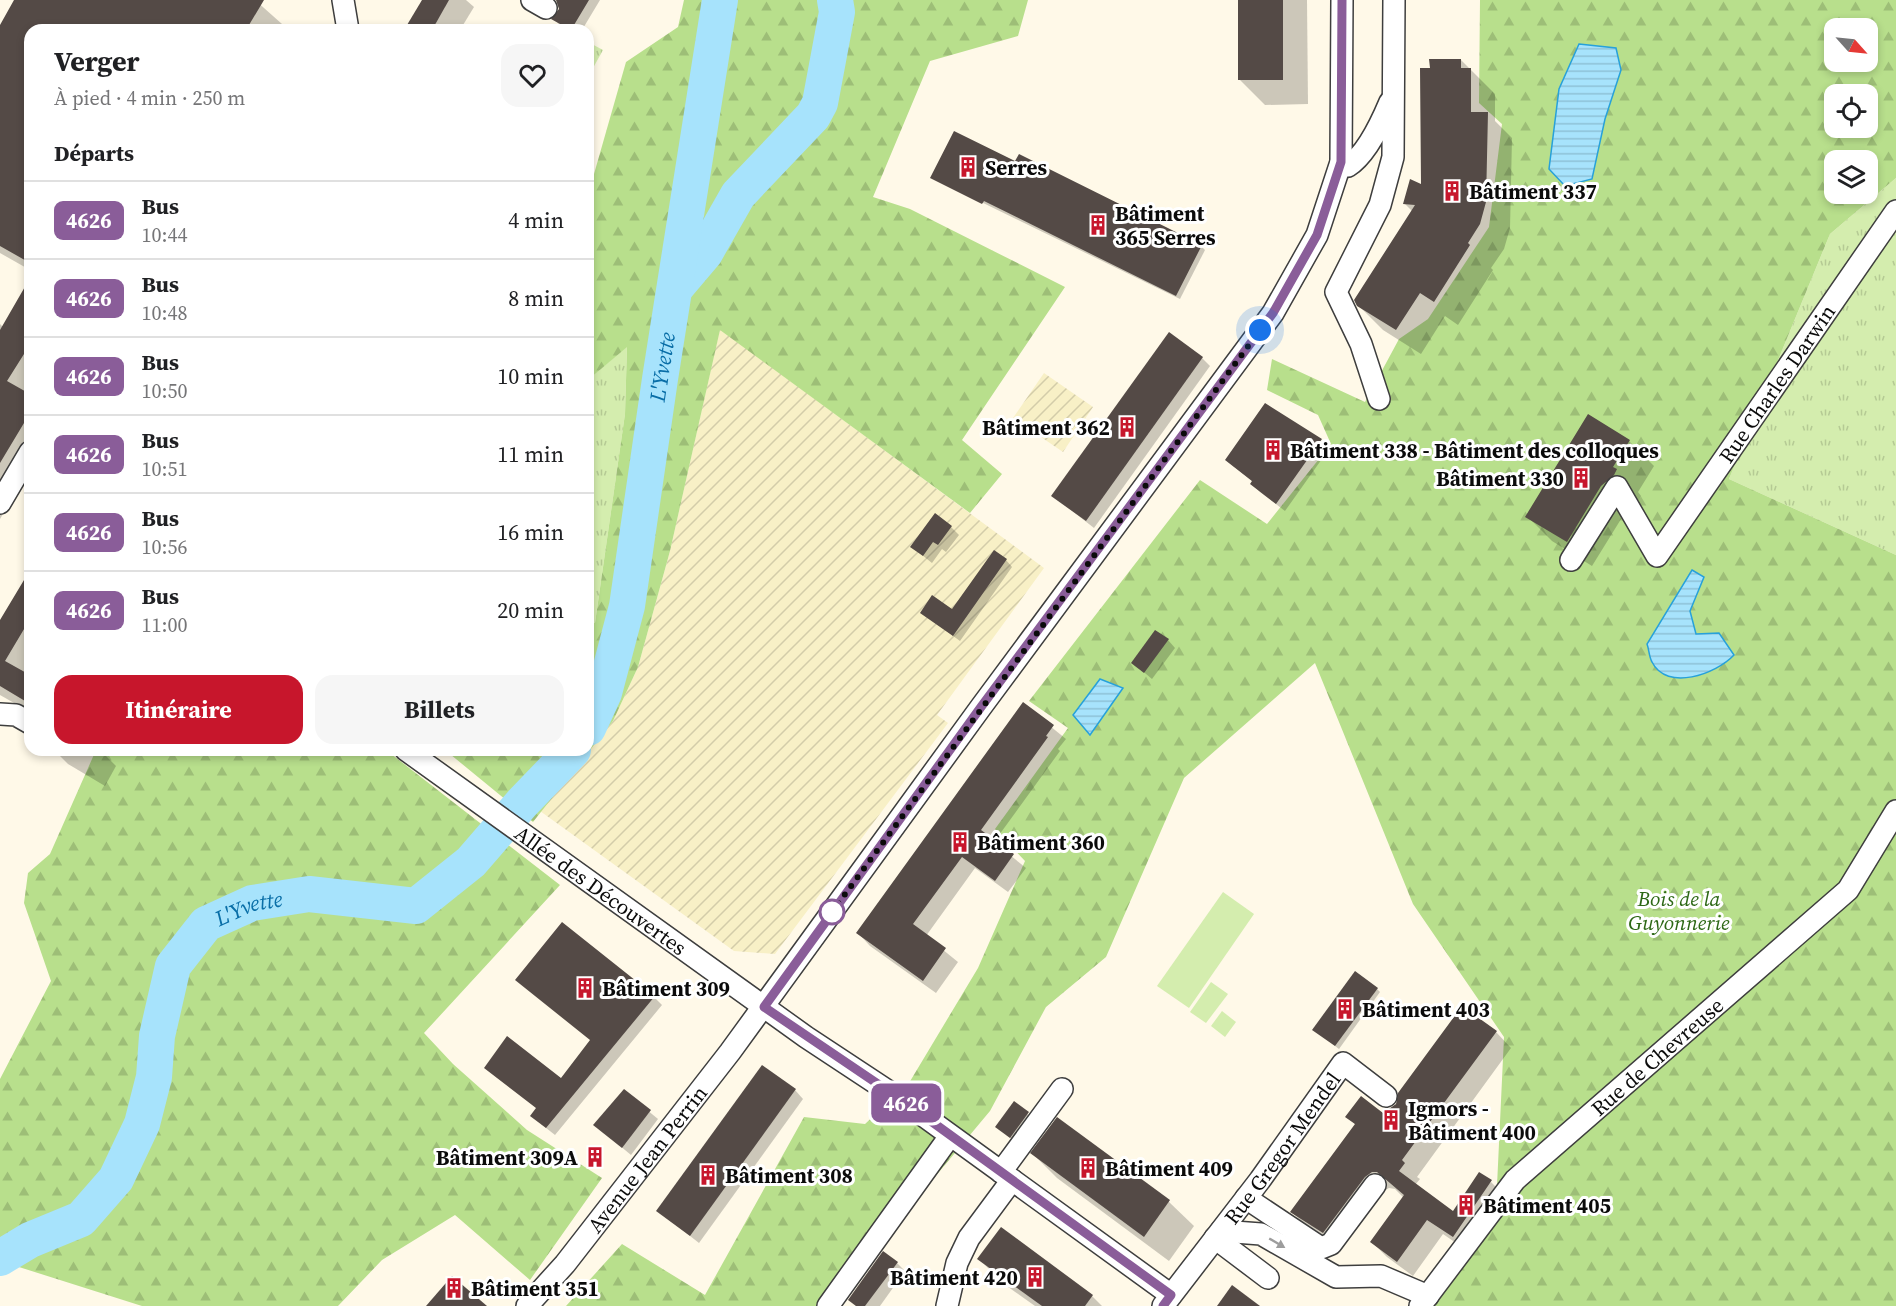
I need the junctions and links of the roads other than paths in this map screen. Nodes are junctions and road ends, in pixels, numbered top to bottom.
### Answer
1 (343, 0) edge
2 (1342, 0) edge
3 (1394, 0) edge
4 (347, 24) edge
5 (1394, 93) junction
6 (1341, 162) junction
7 (1896, 211) edge
8 (1379, 399) dead end
9 (24, 476) edge
10 (0, 503) edge
11 (1571, 560) dead end
12 (0, 714) edge
13 (24, 720) edge
14 (414, 756) edge
15 (1896, 811) edge
16 (764, 1007) junction
17 (1062, 1089) dead end
18 (1386, 1095) dead end
19 (950, 1136) junction
20 (1006, 1176) junction
21 (1375, 1185) dead end
22 (1246, 1198) junction
23 (1218, 1235) junction
24 (1268, 1278) dead end
25 (1167, 1301) edge
26 (1424, 1301) edge
27 (527, 1306) edge
28 (828, 1306) edge
29 (947, 1306) edge

1 - 4 street
2 - 6 street, Avenue Jean Perrin
3 - 5 street
5 - 6 street
5 - 8 street
6 - 16 street, Avenue Jean Perrin
7 - 11 street, Rue Charles Darwin
9 - 10 street
12 - 13 street
14 - 16 street, Allée des Découvertes
15 - 26 street, Rue de Chevreuse
16 - 19 street, Allée des Découvertes
16 - 27 street, Avenue Jean Perrin
17 - 20 street
18 - 22 street, Rue Gregor Mendel
19 - 20 street, Allée des Découvertes
19 - 28 street
20 - 25 street, Allée des Découvertes
20 - 29 street
21 - 22 street
22 - 23 street, Rue Gregor Mendel
23 - 24 street
23 - 25 street, Allée des Découvertes
23 -> 26 street

